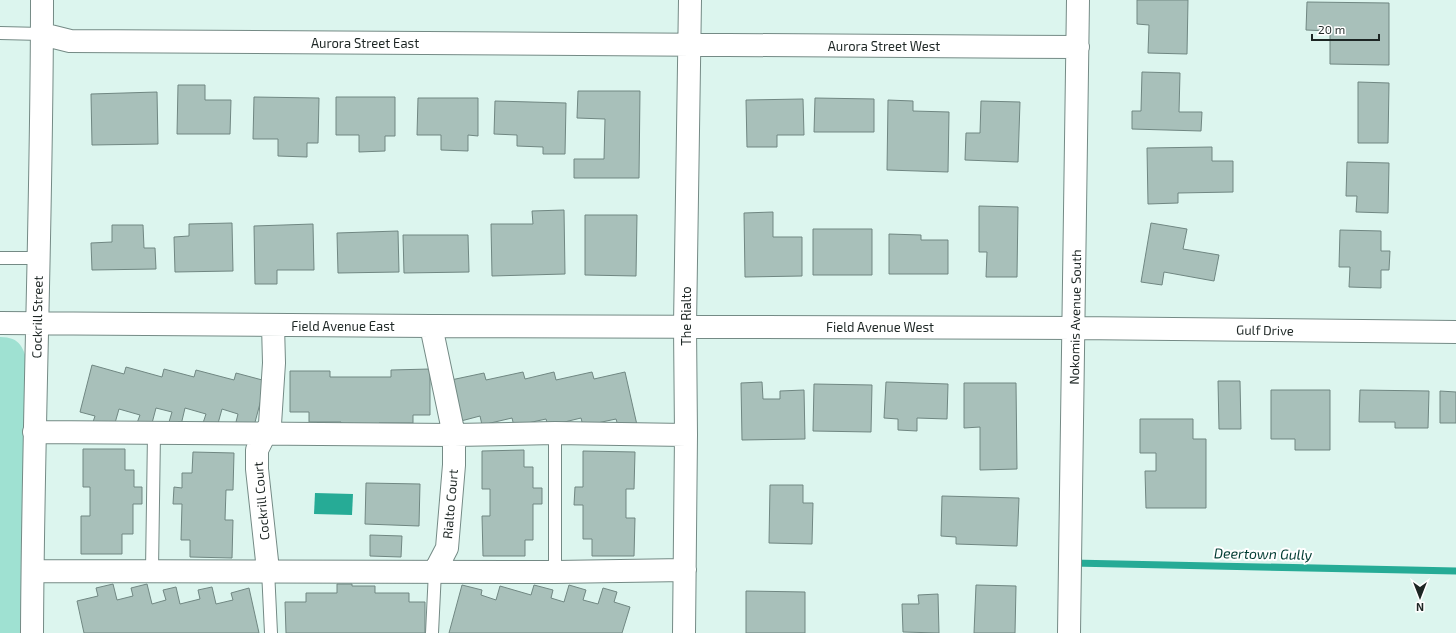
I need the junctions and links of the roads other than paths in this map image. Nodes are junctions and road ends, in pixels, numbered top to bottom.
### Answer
1 (42, 0) edge
2 (690, 0) edge
3 (1078, 0) edge
4 (0, 33) edge
5 (42, 34) junction
6 (689, 45) junction
7 (1078, 47) junction
8 (0, 258) edge
9 (38, 258) junction
10 (0, 322) edge
11 (38, 322) junction
12 (273, 325) junction
13 (431, 326) junction
14 (685, 326) junction
15 (1075, 328) junction
16 (1456, 332) edge
17 (34, 432) junction
18 (266, 433) junction
19 (154, 434) junction
20 (555, 434) junction
21 (454, 435) junction
22 (686, 435) junction
23 (152, 570) junction
24 (268, 570) junction
25 (685, 570) junction
26 (32, 571) junction
27 (435, 571) junction
28 (555, 572) junction
29 (32, 633) edge
30 (271, 633) edge
31 (432, 633) edge
32 (684, 633) edge
33 (1069, 633) edge

1 - 5 street, Cockrill Street
2 - 6 street, The Rialto
3 - 7 street, Nokomis Avenue South
4 - 5 lane
5 - 6 street, Aurora Street East
5 - 9 street, Cockrill Street
6 - 7 street, Aurora Street West
6 - 14 street, The Rialto
7 - 15 street, Nokomis Avenue South
8 - 9 lane
9 - 11 street, Cockrill Street
10 - 11 street, Field Avenue East
11 - 12 street, Field Avenue East
11 - 17 street, Cockrill Street
12 - 13 street, Field Avenue East
12 - 18 street, Cockrill Court
13 - 14 street, Field Avenue East
13 - 21 street, Rialto Court
14 - 15 street, Field Avenue West
14 - 22 street, The Rialto
15 - 16 street, Gulf Drive
15 - 33 street, Nokomis Avenue South
17 - 19 street
17 - 26 street, Cockrill Street
18 - 19 street
18 - 21 street
18 - 24 street, Cockrill Court
19 - 23 lane
20 - 21 street
20 - 22 street
20 - 28 lane
21 - 27 street, Rialto Court
22 - 25 street, The Rialto
23 - 24 street
23 - 26 street
24 - 27 street
24 - 30 lane
25 - 28 street
25 - 32 street, The Rialto
26 - 29 street, Cockrill Street
27 - 28 street
27 - 31 lane

